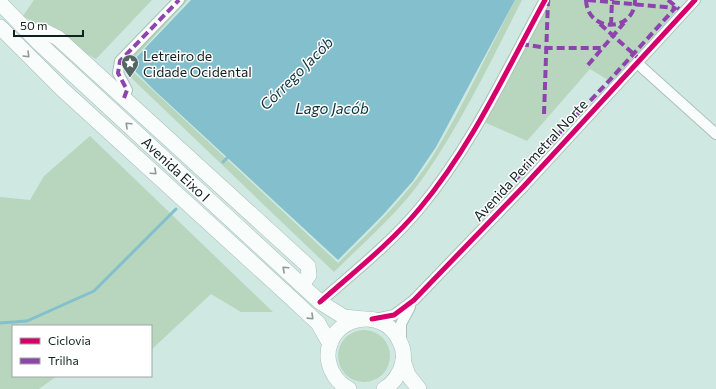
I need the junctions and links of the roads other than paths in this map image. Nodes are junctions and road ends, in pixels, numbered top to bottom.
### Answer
1 (179, 0) edge
2 (545, 0) edge
3 (695, 0) edge
4 (0, 3) edge
5 (0, 27) edge
6 (28, 32) junction
7 (637, 63) junction
8 (124, 98) junction
9 (716, 134) edge
10 (302, 285) junction
11 (414, 300) junction
12 (320, 302) junction
13 (367, 319) junction
14 (330, 344) junction
15 (401, 344) junction
16 (403, 360) junction
17 (330, 368) junction
18 (327, 389) edge
19 (349, 389) edge
20 (384, 389) edge
21 (419, 389) edge

1 - 8 street
2 - 12 street
3 - 7 street, Avenida Perimetral Norte
4 - 6 main road, Avenida Eixo I
5 -> 14 main road, Avenida Eixo I
6 - 8 main road
10 -> 6 main road, Avenida Eixo I
7 - 9 street
7 - 11 street, Avenida Perimetral Norte
8 - 10 main road
10 - 12 main road, Avenida Eixo I
11 - 13 street, Avenida Perimetral Norte
11 - 15 street, Avenida Perimetral Norte
12 - 13 main road, Avenida Eixo I
13 - 14 main road
13 - 15 main road, Avenida Eixo I
14 - 17 main road
15 - 16 main road
16 - 20 main road
16 - 21 main road
17 - 18 main road
17 - 19 main road

